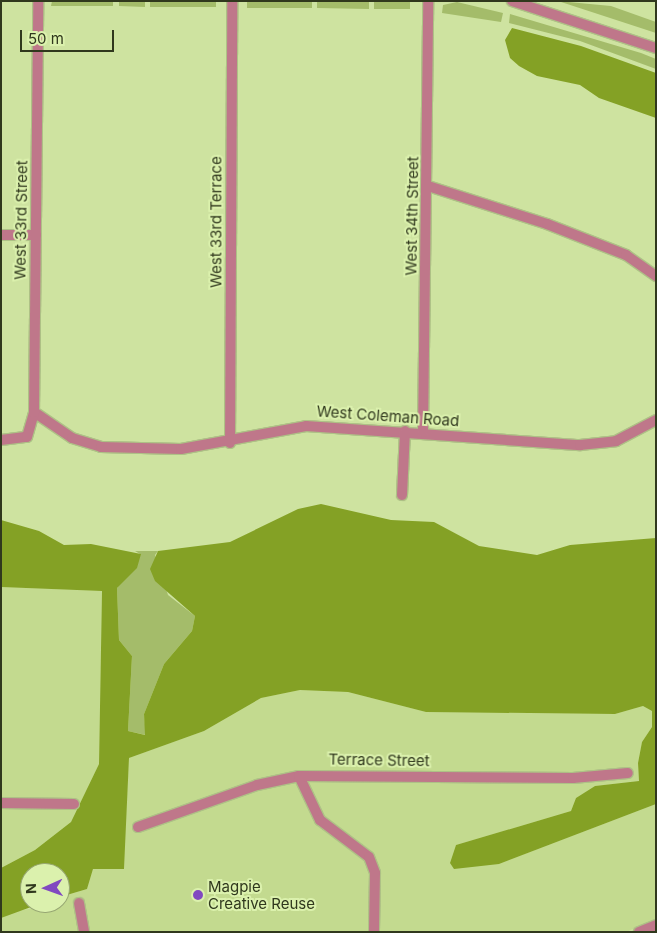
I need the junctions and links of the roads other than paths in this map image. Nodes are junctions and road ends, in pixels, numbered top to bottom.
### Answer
1 (38, 1) edge
2 (232, 1) edge
3 (428, 1) edge
4 (512, 1) edge
5 (656, 48) edge
6 (428, 186) junction
7 (1, 235) edge
8 (36, 235) junction
9 (656, 276) edge
10 (34, 412) junction
11 (656, 420) edge
12 (404, 430) junction
13 (423, 432) junction
14 (1, 440) edge
15 (230, 443) junction
16 (402, 495) dead end
17 (628, 773) dead end
18 (299, 776) junction
19 (1, 803) edge
20 (74, 804) dead end
21 (138, 828) dead end
22 (79, 903) dead end
23 (656, 925) edge
24 (84, 932) edge
25 (374, 932) edge
26 (639, 932) edge

1 - 8 street, West 33rd Street
2 - 15 street, West 33rd Terrace
3 - 6 street, West 34th Street
4 - 5 street
6 - 9 street
6 - 13 street, West 34th Street
7 - 8 street
8 - 10 street, West 33rd Street
10 - 14 street, West 33rd Street
10 - 15 street, West Coleman Road
11 - 13 street, West Coleman Road
12 - 13 street, West Coleman Road
12 - 15 street, West Coleman Road
12 - 16 street
17 - 18 street, Terrace Street
18 - 21 street, Terrace Street
18 - 25 street
19 - 20 street
22 - 24 street
23 - 26 street

